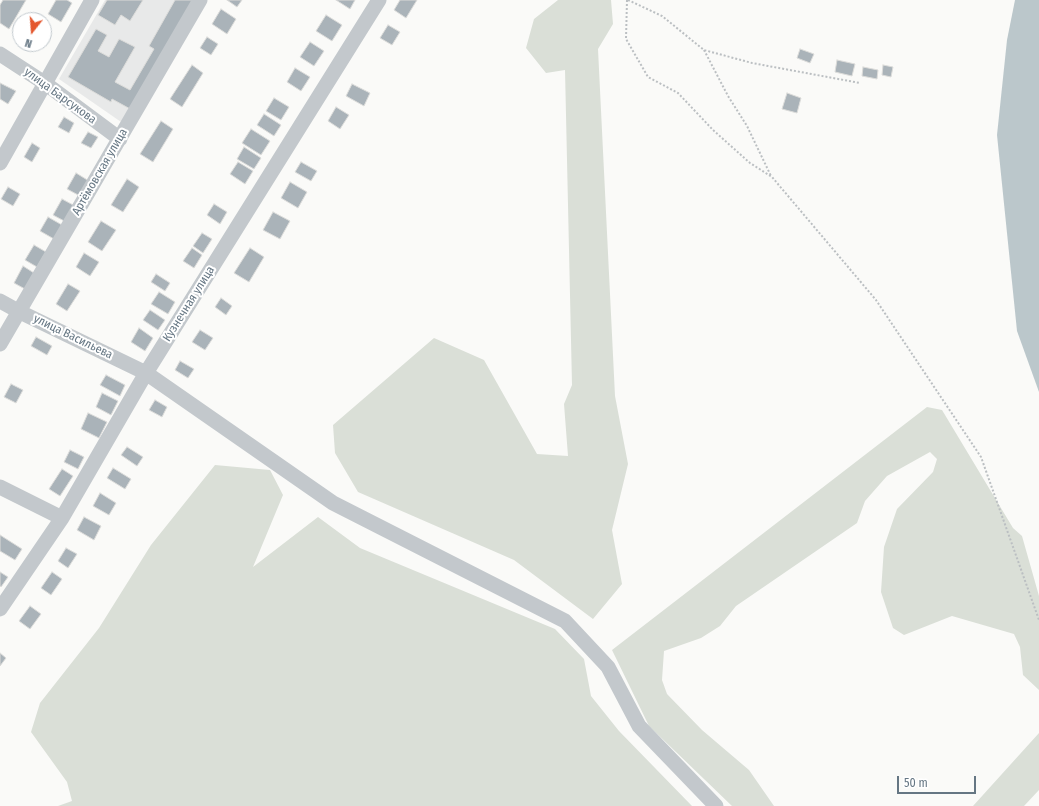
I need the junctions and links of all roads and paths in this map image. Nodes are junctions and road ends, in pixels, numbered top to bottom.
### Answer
1 (92, 0) edge
2 (200, 0) edge
3 (379, 0) edge
4 (628, 0) edge
5 (704, 50) junction
6 (0, 54) edge
7 (860, 83) dead end
8 (46, 84) junction
9 (120, 139) junction
10 (0, 163) edge
11 (772, 177) junction
12 (0, 301) edge
13 (20, 312) junction
14 (0, 344) edge
15 (146, 373) junction
16 (0, 487) edge
17 (62, 518) junction
18 (0, 609) edge
19 (1039, 620) edge
20 (716, 806) edge

1 - 8 street
2 - 9 street, Артёмовская улица
3 - 15 street, Кузнечная улица
4 - 5 path
4 - 11 path
5 - 7 path
5 - 11 path
6 - 8 street, улица Барсукова
8 - 9 street, улица Барсукова
8 - 10 street
9 - 13 street, Артёмовская улица
11 - 19 path
12 - 13 street, улица Васильева
13 - 14 street, Артёмовская улица
13 - 15 street, улица Васильева
15 - 17 street, Кузнечная улица
15 - 20 street, улица Васильева
16 - 17 street
17 - 18 street, Кузнечная улица

